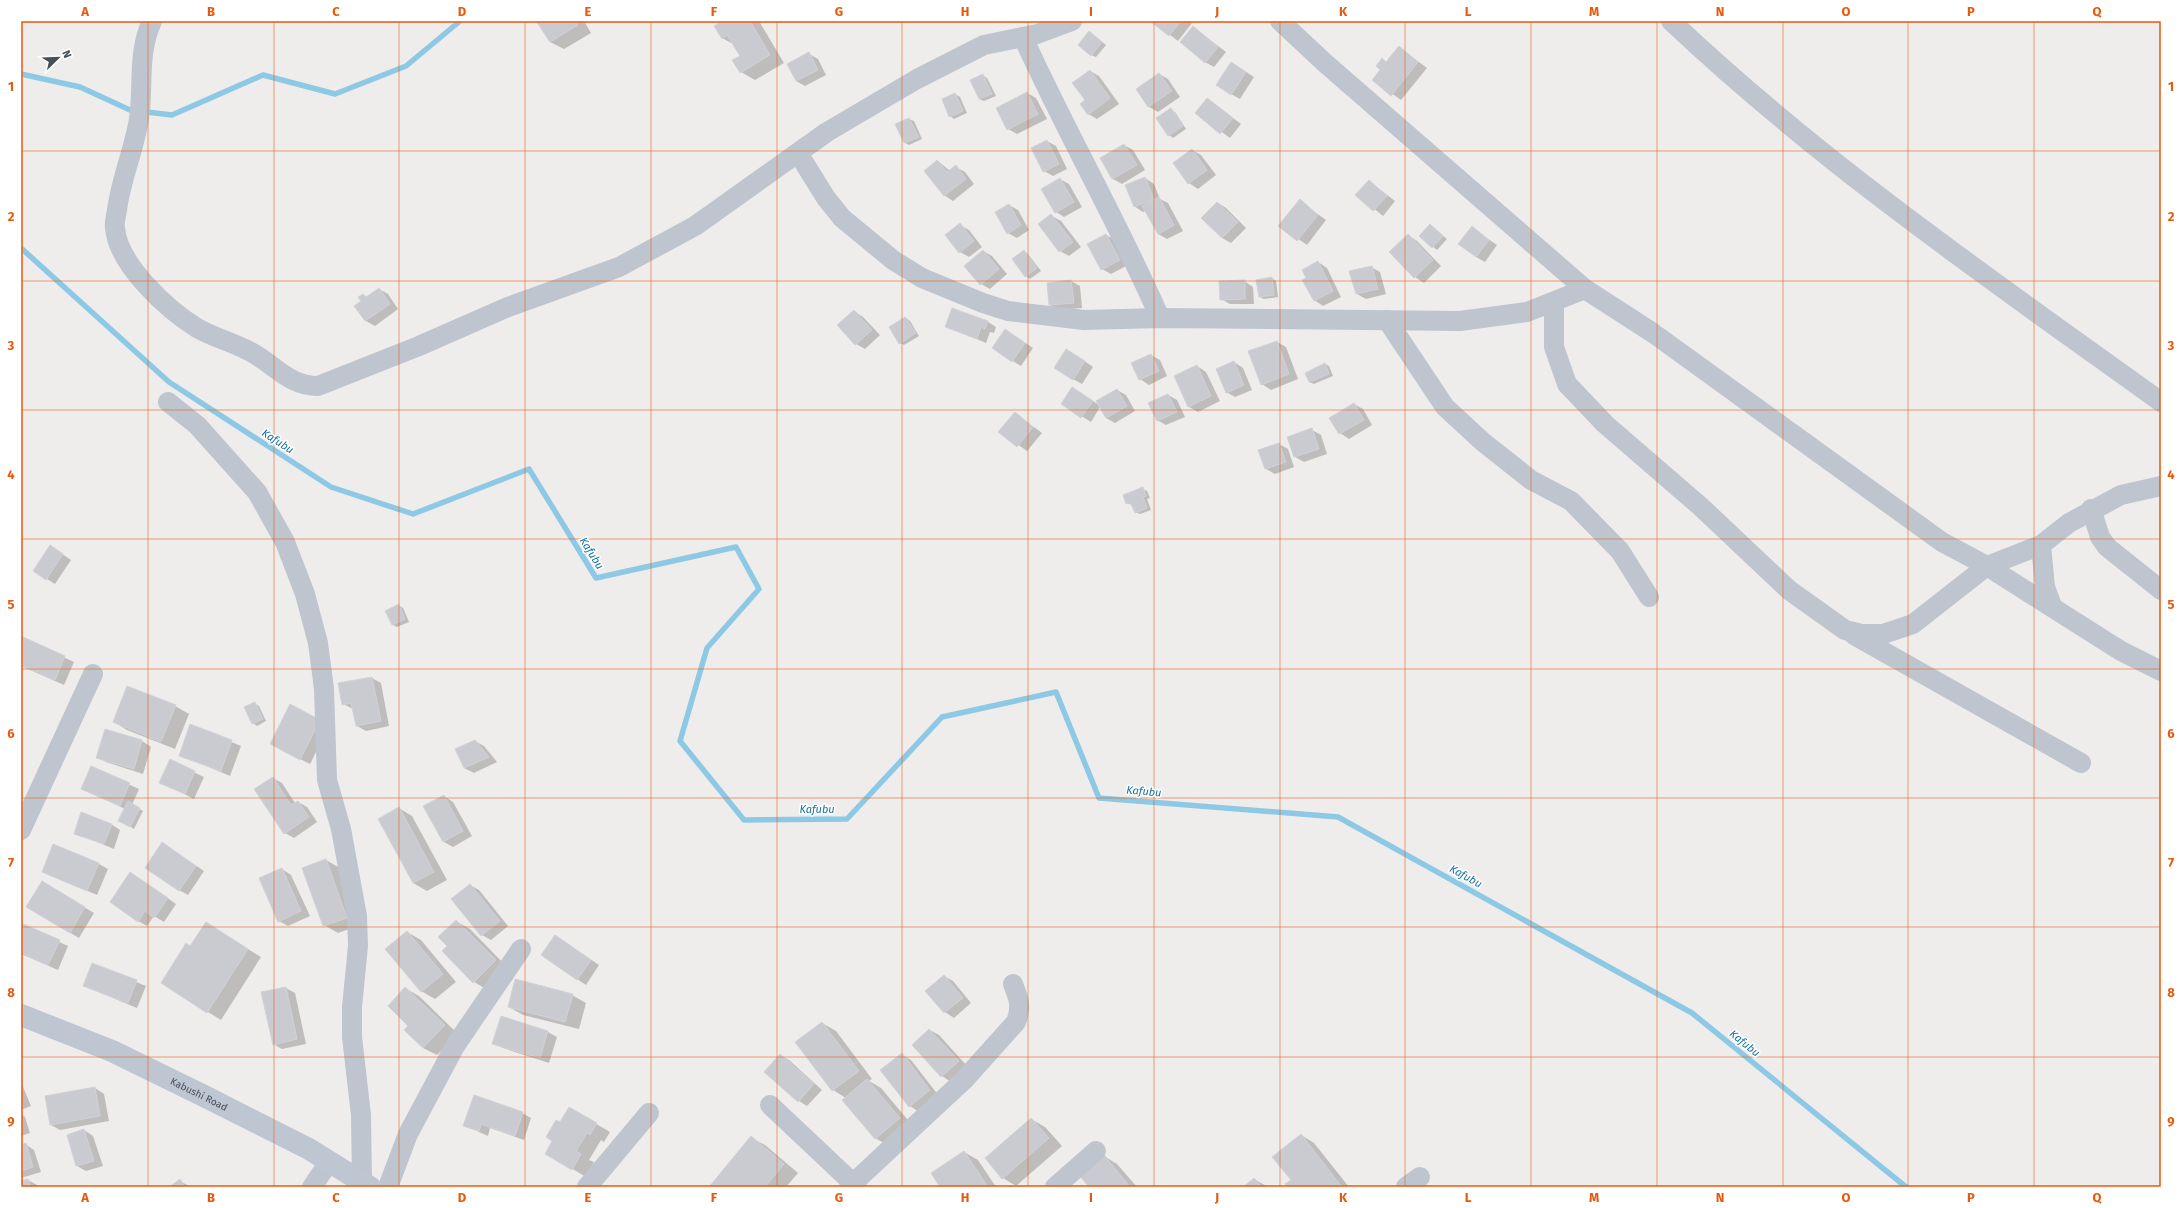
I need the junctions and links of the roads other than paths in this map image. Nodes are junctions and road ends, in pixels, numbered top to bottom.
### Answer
1 (152, 21) edge
2 (1072, 21) edge
3 (1280, 21) edge
4 (1678, 23) edge
5 (1023, 37) junction
6 (798, 154) junction
7 (1586, 289) junction
8 (1554, 303) junction
9 (1160, 318) junction
10 (1387, 320) junction
11 (168, 402) dead end
12 (2161, 402) edge
13 (2161, 486) edge
14 (2091, 509) junction
15 (2042, 545) junction
16 (1987, 566) junction
17 (2161, 590) edge
18 (1649, 597) dead end
19 (2052, 606) junction
20 (1845, 630) junction
21 (2161, 671) edge
22 (93, 674) dead end
23 (2081, 762) dead end
24 (21, 830) edge
25 (520, 950) dead end
26 (1013, 984) dead end
27 (21, 1015) edge
28 (770, 1105) dead end
29 (649, 1113) dead end
30 (1096, 1151) dead end
31 (329, 1162) junction
32 (366, 1184) edge
33 (852, 1186) edge
34 (312, 1187) edge
35 (388, 1187) edge
36 (587, 1187) edge
37 (1055, 1187) edge

1 - 6 street
2 - 5 street
3 - 7 street
4 - 12 street
5 - 6 street
5 - 9 street
6 - 9 street
7 - 8 street
7 - 16 street
8 - 10 street
8 - 20 street
9 - 10 street
10 - 18 street
11 - 32 street
13 - 14 street
14 - 15 street
14 - 17 street
15 - 16 street
15 - 19 street
16 - 19 street
16 - 20 street
19 - 21 street
20 - 23 street
22 - 24 street
25 - 35 street
26 - 33 street
27 - 31 main road, Kabushi Road
28 - 33 street
29 - 36 street
30 - 37 street
31 - 32 main road, Kabushi Road
31 - 34 street

